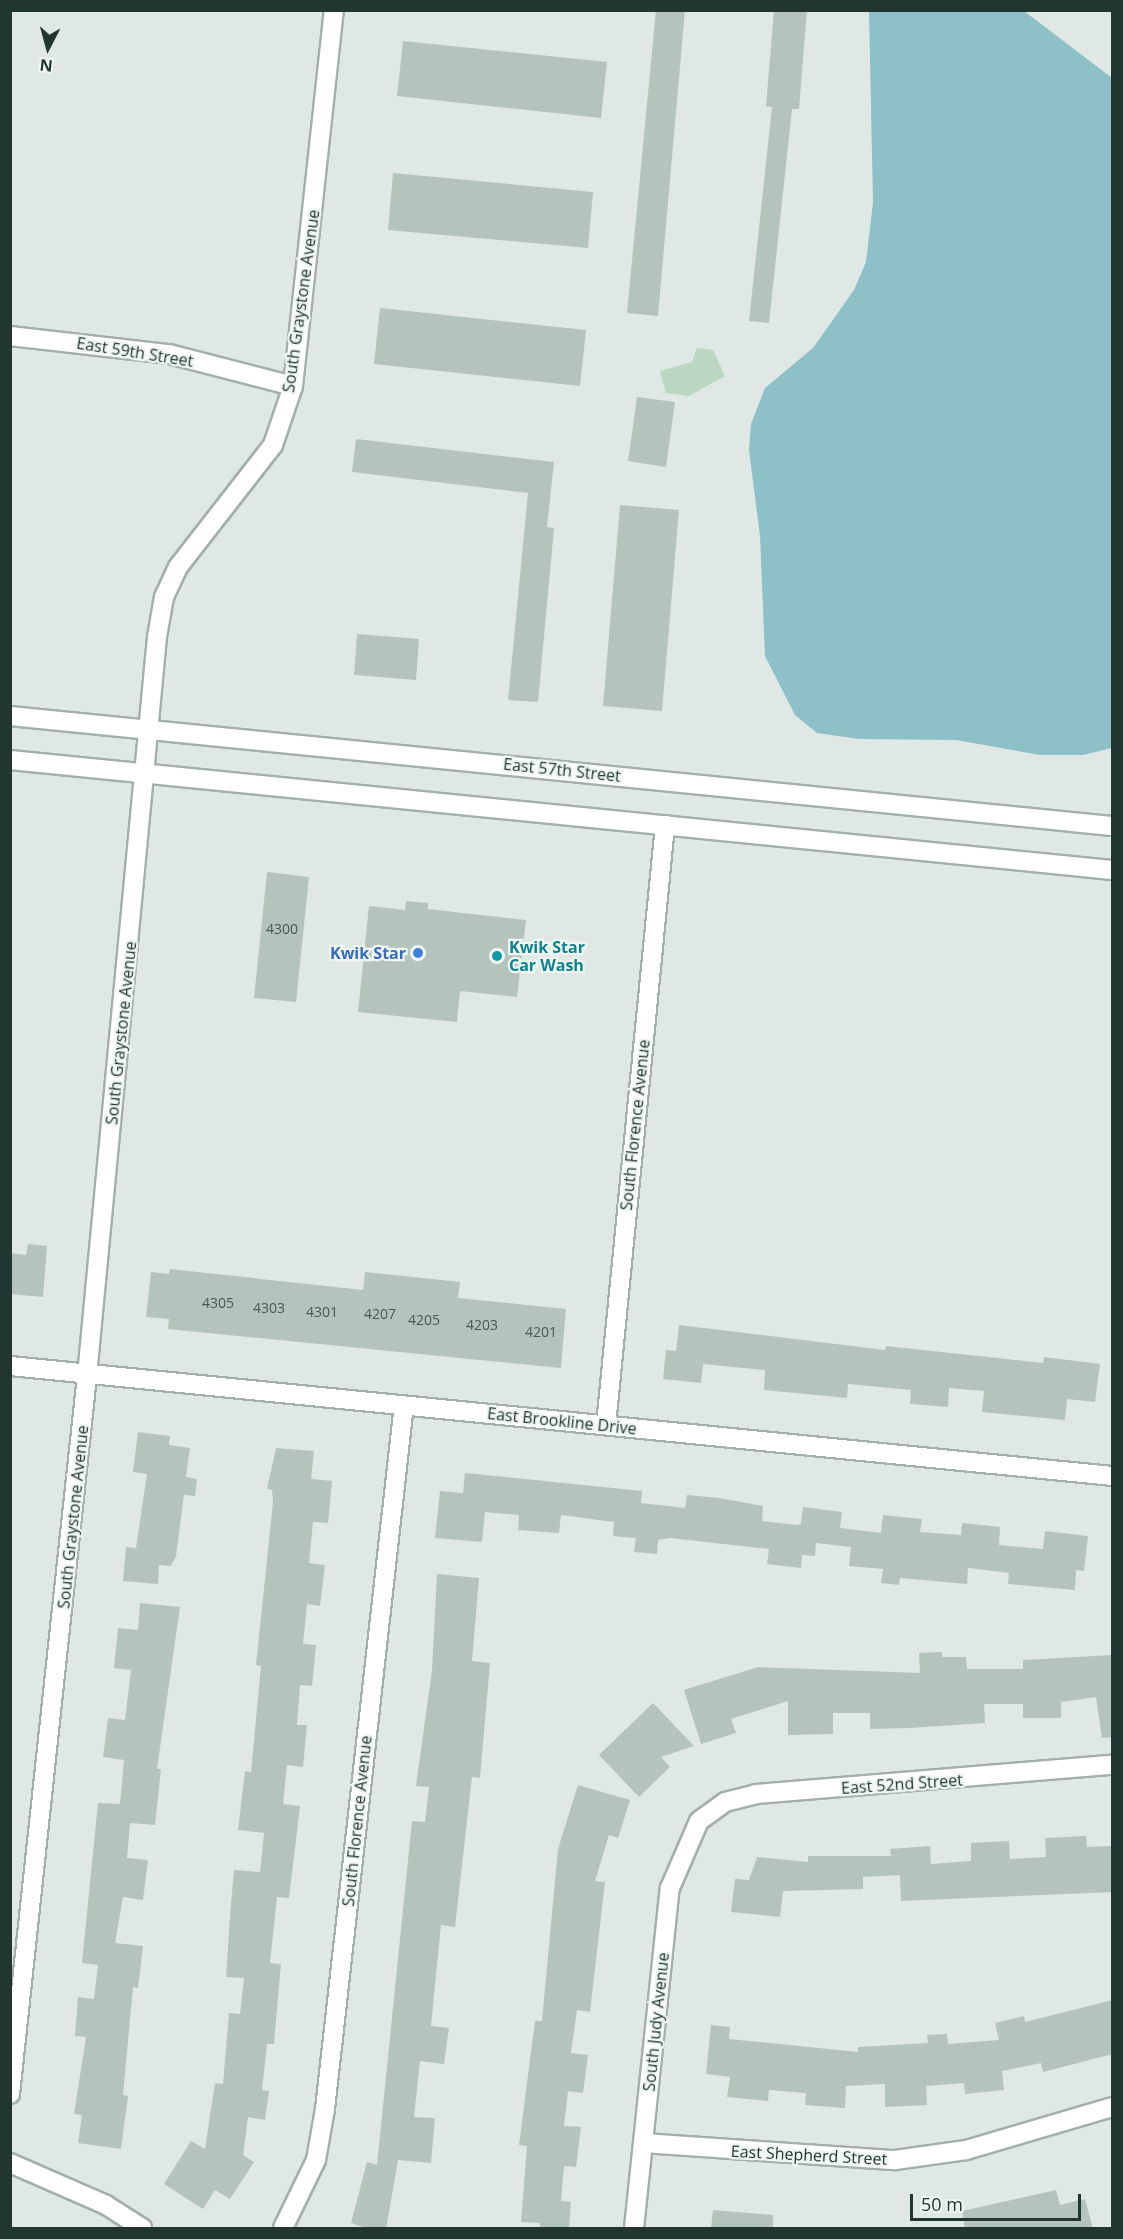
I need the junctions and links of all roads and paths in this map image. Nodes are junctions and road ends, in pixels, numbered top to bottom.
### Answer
1 (334, 10) edge
2 (10, 336) edge
3 (293, 386) junction
4 (10, 716) edge
5 (152, 730) junction
6 (10, 760) edge
7 (147, 774) junction
8 (665, 825) junction
9 (1113, 826) edge
10 (1113, 870) edge
11 (10, 1366) edge
12 (87, 1376) junction
13 (404, 1405) junction
14 (606, 1425) junction
15 (1113, 1476) edge
16 (1113, 1765) edge
17 (699, 1821) joint
18 (10, 2094) edge
19 (1113, 2107) edge
20 (643, 2143) junction
21 (10, 2163) edge
22 (142, 2229) edge
23 (283, 2229) edge
24 (634, 2229) edge

1 - 3 street, South Graystone Avenue
2 - 3 street, East 59th Street
3 - 5 street, South Graystone Avenue
4 - 5 street, East 57th Street
5 - 7 street, South Graystone Avenue
5 - 9 street, East 57th Street
6 - 7 street
7 - 8 street
7 - 12 street, South Graystone Avenue
8 - 10 street
8 - 14 street, South Florence Avenue
11 - 12 street, East Brookline Drive
12 - 13 street, East Brookline Drive
12 - 18 street, South Graystone Avenue
13 - 14 street, East Brookline Drive
13 - 23 street, South Florence Avenue
14 - 15 street, East Brookline Drive
16 - 17 street, East 52nd Street
17 - 20 street, South Judy Avenue
19 - 20 street, East Shepherd Street
20 - 24 street, South Judy Avenue
21 - 22 street

